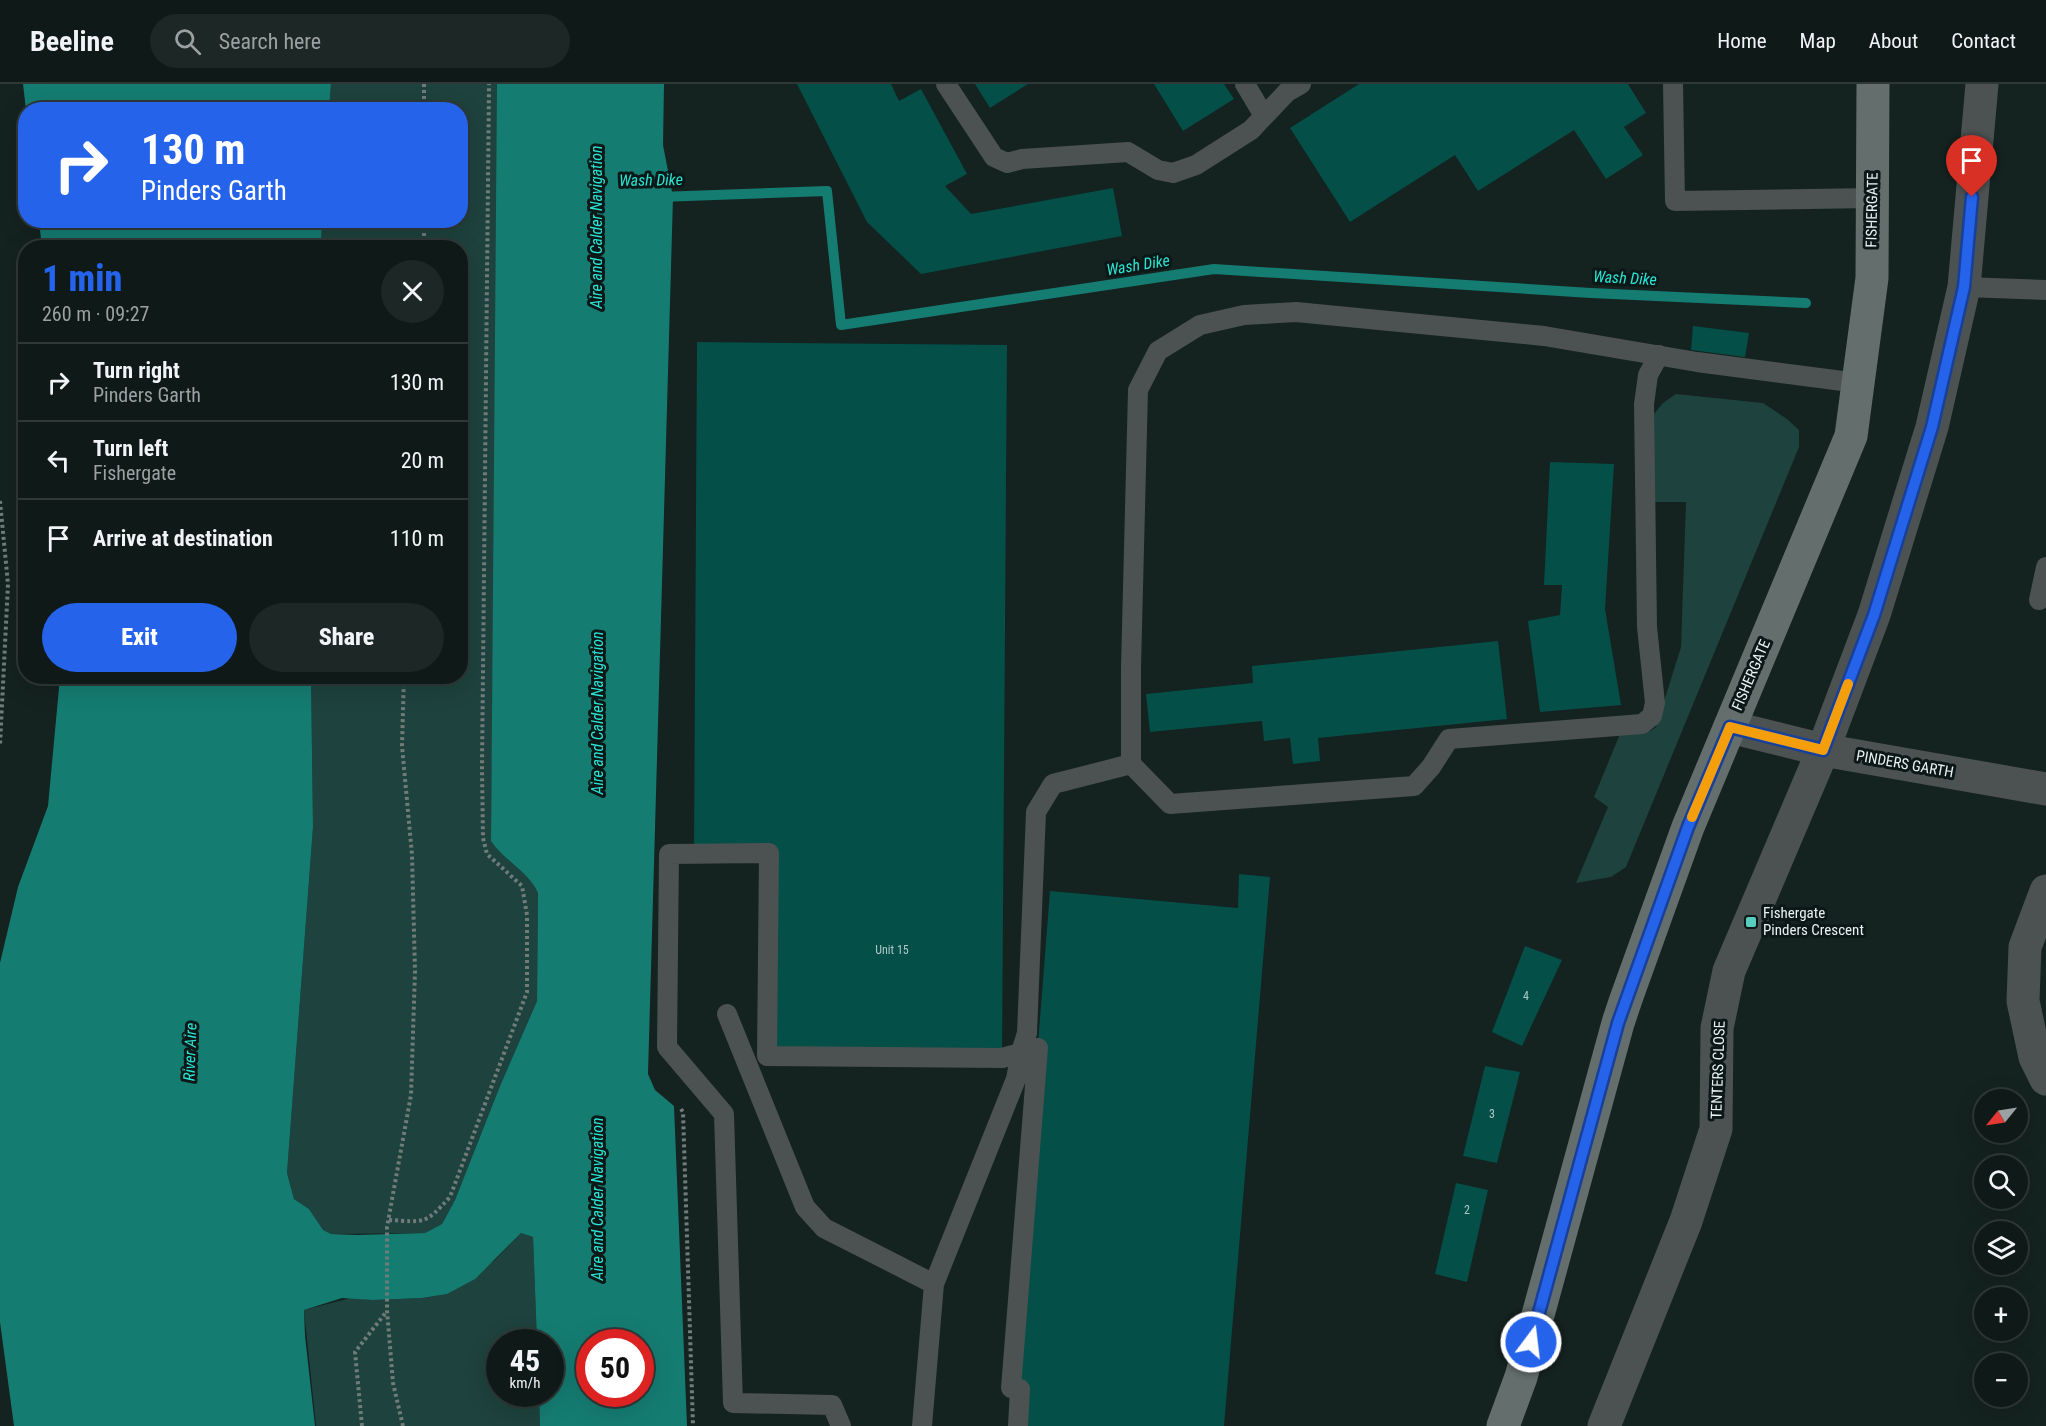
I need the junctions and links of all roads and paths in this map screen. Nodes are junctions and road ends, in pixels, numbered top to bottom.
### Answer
1 (424, 84) edge
2 (489, 84) edge
3 (945, 84) edge
4 (1245, 84) edge
5 (1301, 84) edge
6 (1673, 84) edge
7 (1873, 84) edge
8 (1982, 84) edge
9 (424, 102) edge
10 (1264, 116) junction
11 (1872, 198) junction
12 (1964, 287) junction
13 (2046, 290) edge
14 (1659, 355) junction
15 (1858, 383) junction
16 (0, 501) edge
17 (2046, 567) edge
18 (2039, 600) dead end
19 (404, 684) edge
20 (1730, 727) junction
21 (0, 745) edge
22 (1823, 750) junction
23 (1131, 764) junction
24 (2046, 789) edge
25 (2046, 891) edge
26 (727, 1014) dead end
27 (1021, 1052) junction
28 (2046, 1079) edge
29 (677, 1104) dead end
30 (389, 1220) junction
31 (934, 1284) junction
32 (387, 1310) junction
33 (1509, 1424) edge
34 (362, 1426) edge
35 (403, 1426) edge
36 (693, 1426) edge
37 (841, 1426) edge
38 (922, 1426) edge
39 (1018, 1426) edge
40 (1604, 1426) edge

1 - 9 path
2 - 30 path
3 - 10 lane
4 - 10 lane
5 - 10 lane
6 - 11 lane
7 - 11 main road, FISHERGATE
8 - 12 street
11 - 15 main road, FISHERGATE
12 - 13 lane
12 - 22 street
14 - 15 lane
14 - 23 lane
14 - 23 lane
15 - 20 main road, FISHERGATE
16 - 21 path
17 - 18 lane
19 - 30 path
20 - 22 street, PINDERS GARTH
20 - 33 main road, FISHERGATE
22 - 24 street, PINDERS GARTH
22 - 40 street, TENTERS CLOSE
23 - 27 lane
25 - 28 street
26 - 31 lane
27 - 31 lane
27 - 37 lane
27 - 39 lane
29 - 36 path
30 - 32 path
31 - 38 lane
32 - 34 path
32 - 35 path

